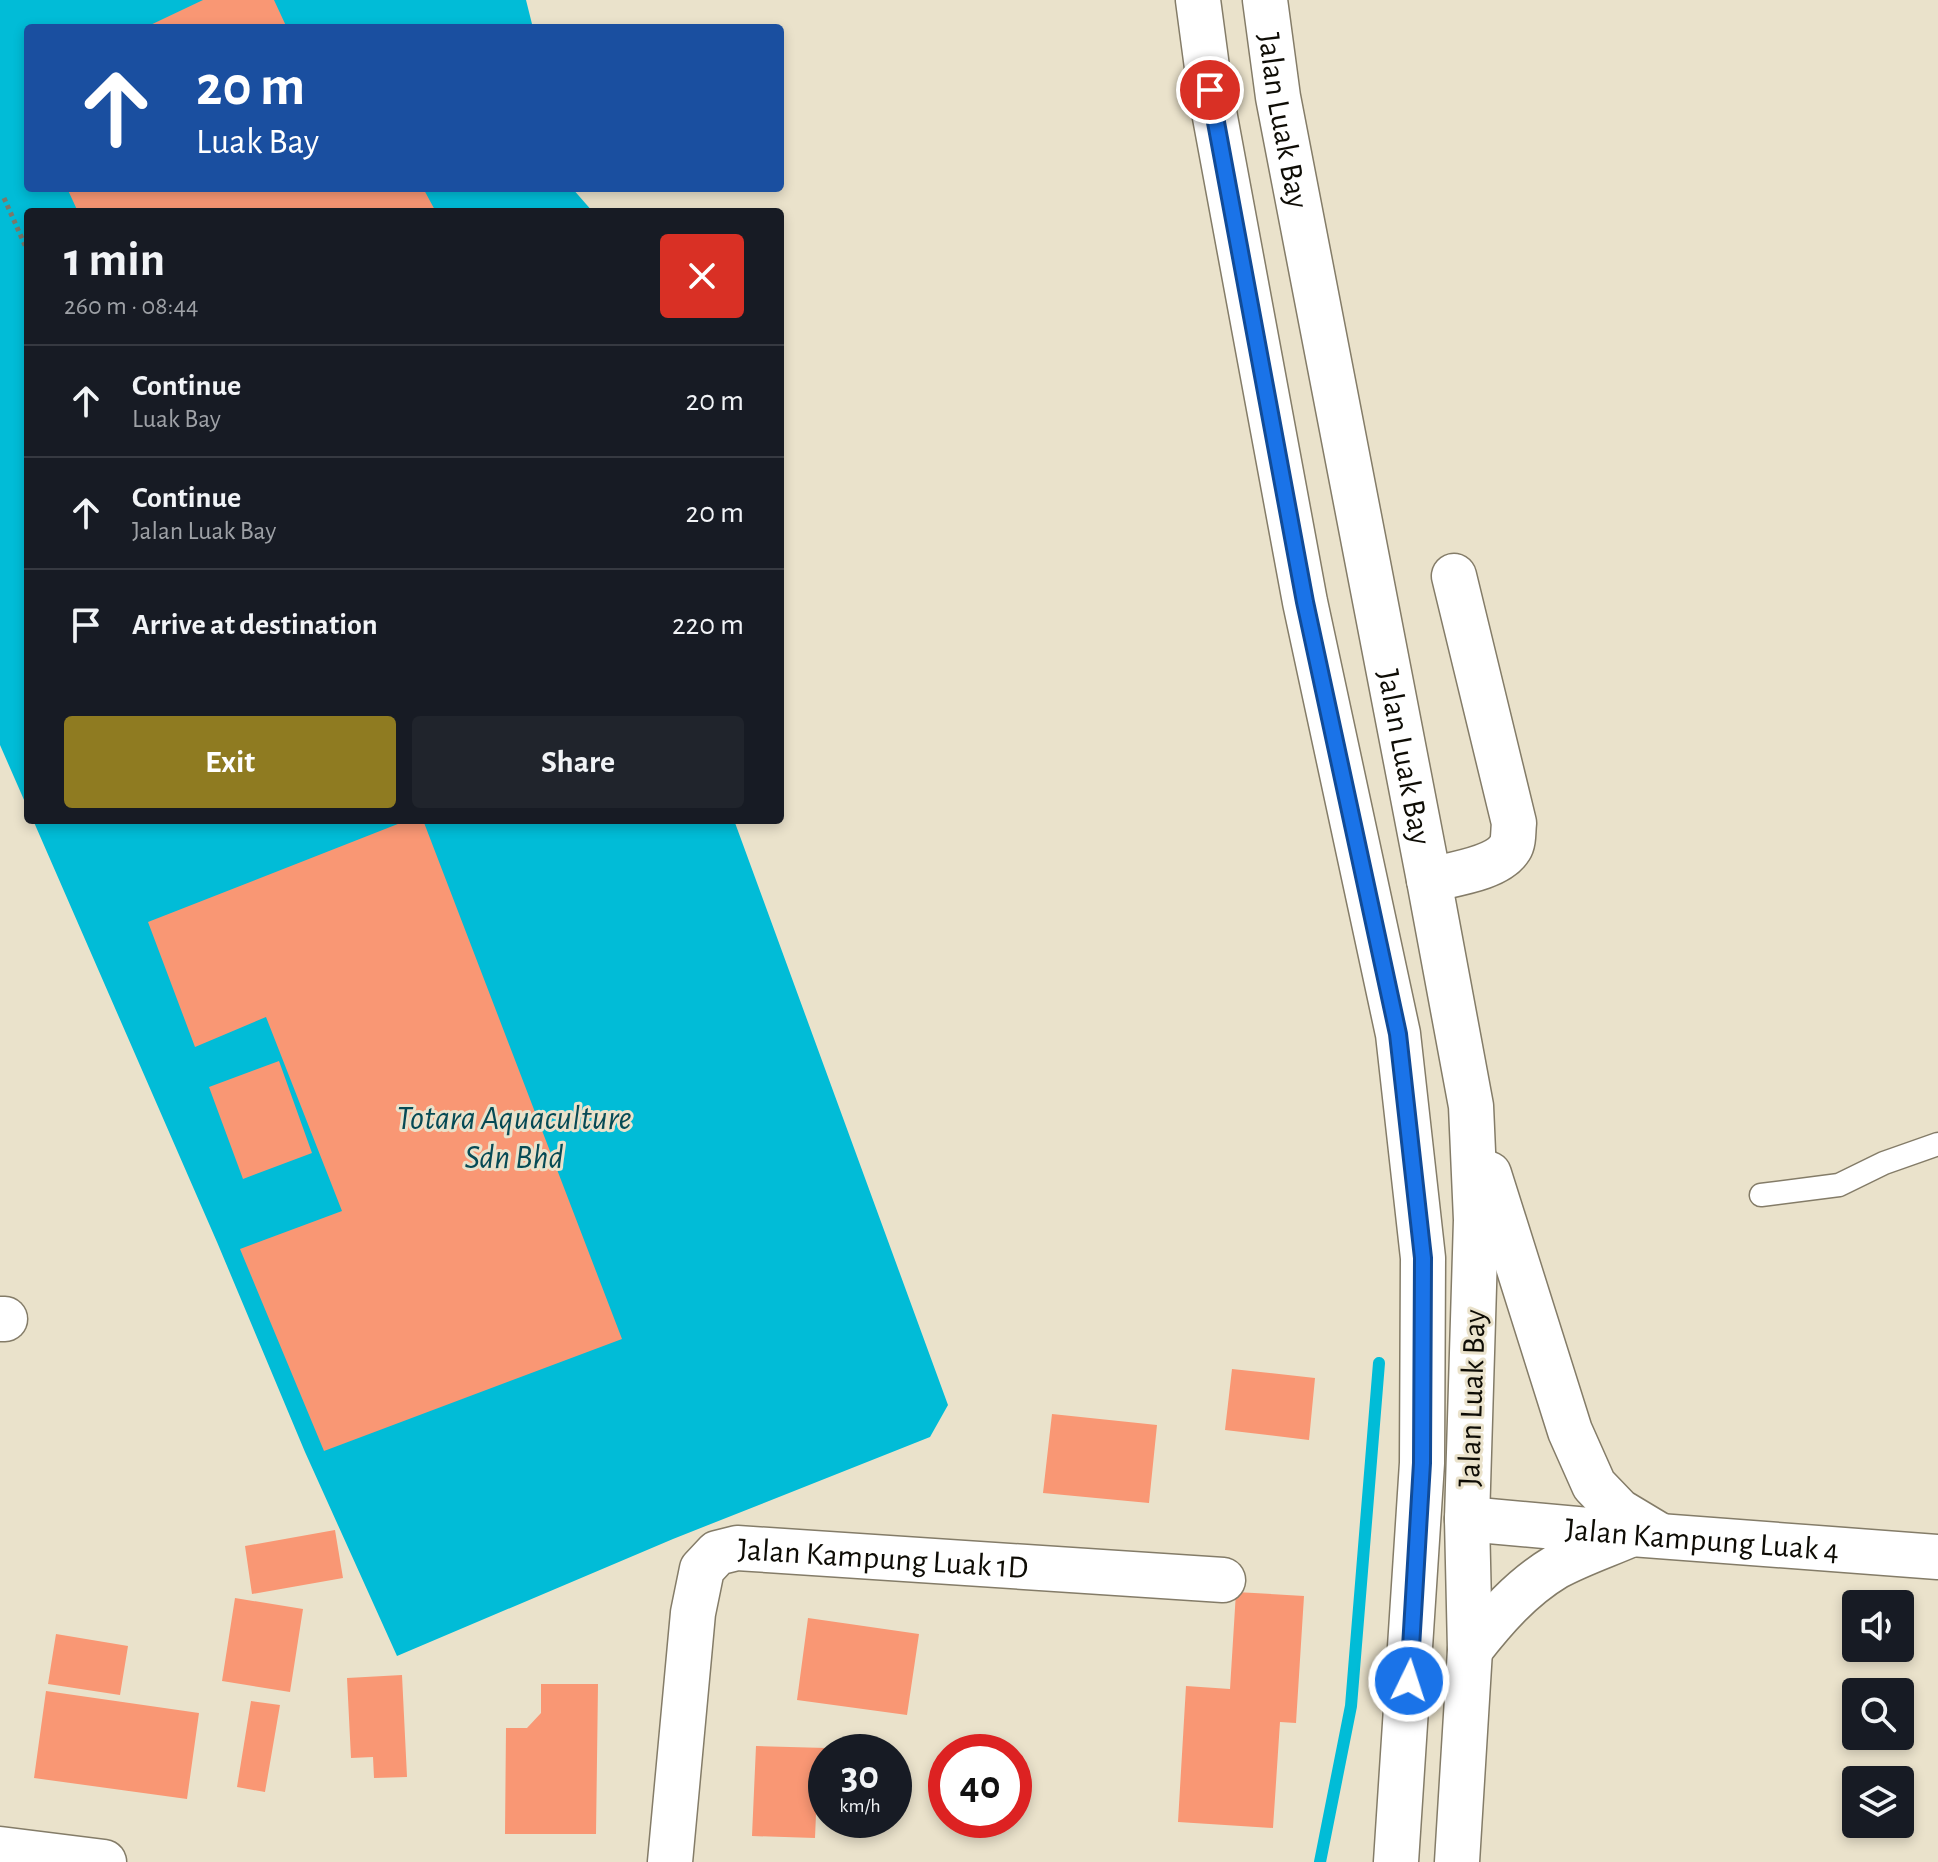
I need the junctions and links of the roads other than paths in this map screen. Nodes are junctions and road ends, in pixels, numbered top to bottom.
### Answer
1 (1198, 0) edge
2 (1265, 0) edge
3 (1454, 576) dead end
4 (1429, 880) junction
5 (1471, 1106) junction
6 (1938, 1144) edge
7 (1761, 1195) dead end
8 (1422, 1463) junction
9 (1467, 1519) junction
10 (1646, 1535) junction
11 (1938, 1557) edge
12 (1417, 1560) junction
13 (1223, 1580) dead end
14 (1470, 1650) junction
15 (0, 1849) edge
16 (104, 1862) edge
17 (670, 1862) edge
18 (1396, 1862) edge
19 (1457, 1862) edge

1 - 8 street, Jalan Luak Bay
2 - 4 street, Jalan Luak Bay
3 - 4 street
4 - 5 street, Jalan Luak Bay
5 - 9 street, Jalan Luak Bay
5 - 10 street
6 - 7 lane
8 - 9 street
8 - 12 street, Jalan Luak Bay
9 - 10 street, Jalan Kampung Luak 4
9 - 12 street
9 - 14 street, Jalan Luak Bay
10 - 11 street, Jalan Kampung Luak 4
10 - 14 street
12 - 18 street
13 - 17 street, Jalan Kampung Luak 1D
14 - 19 street
15 - 16 street

